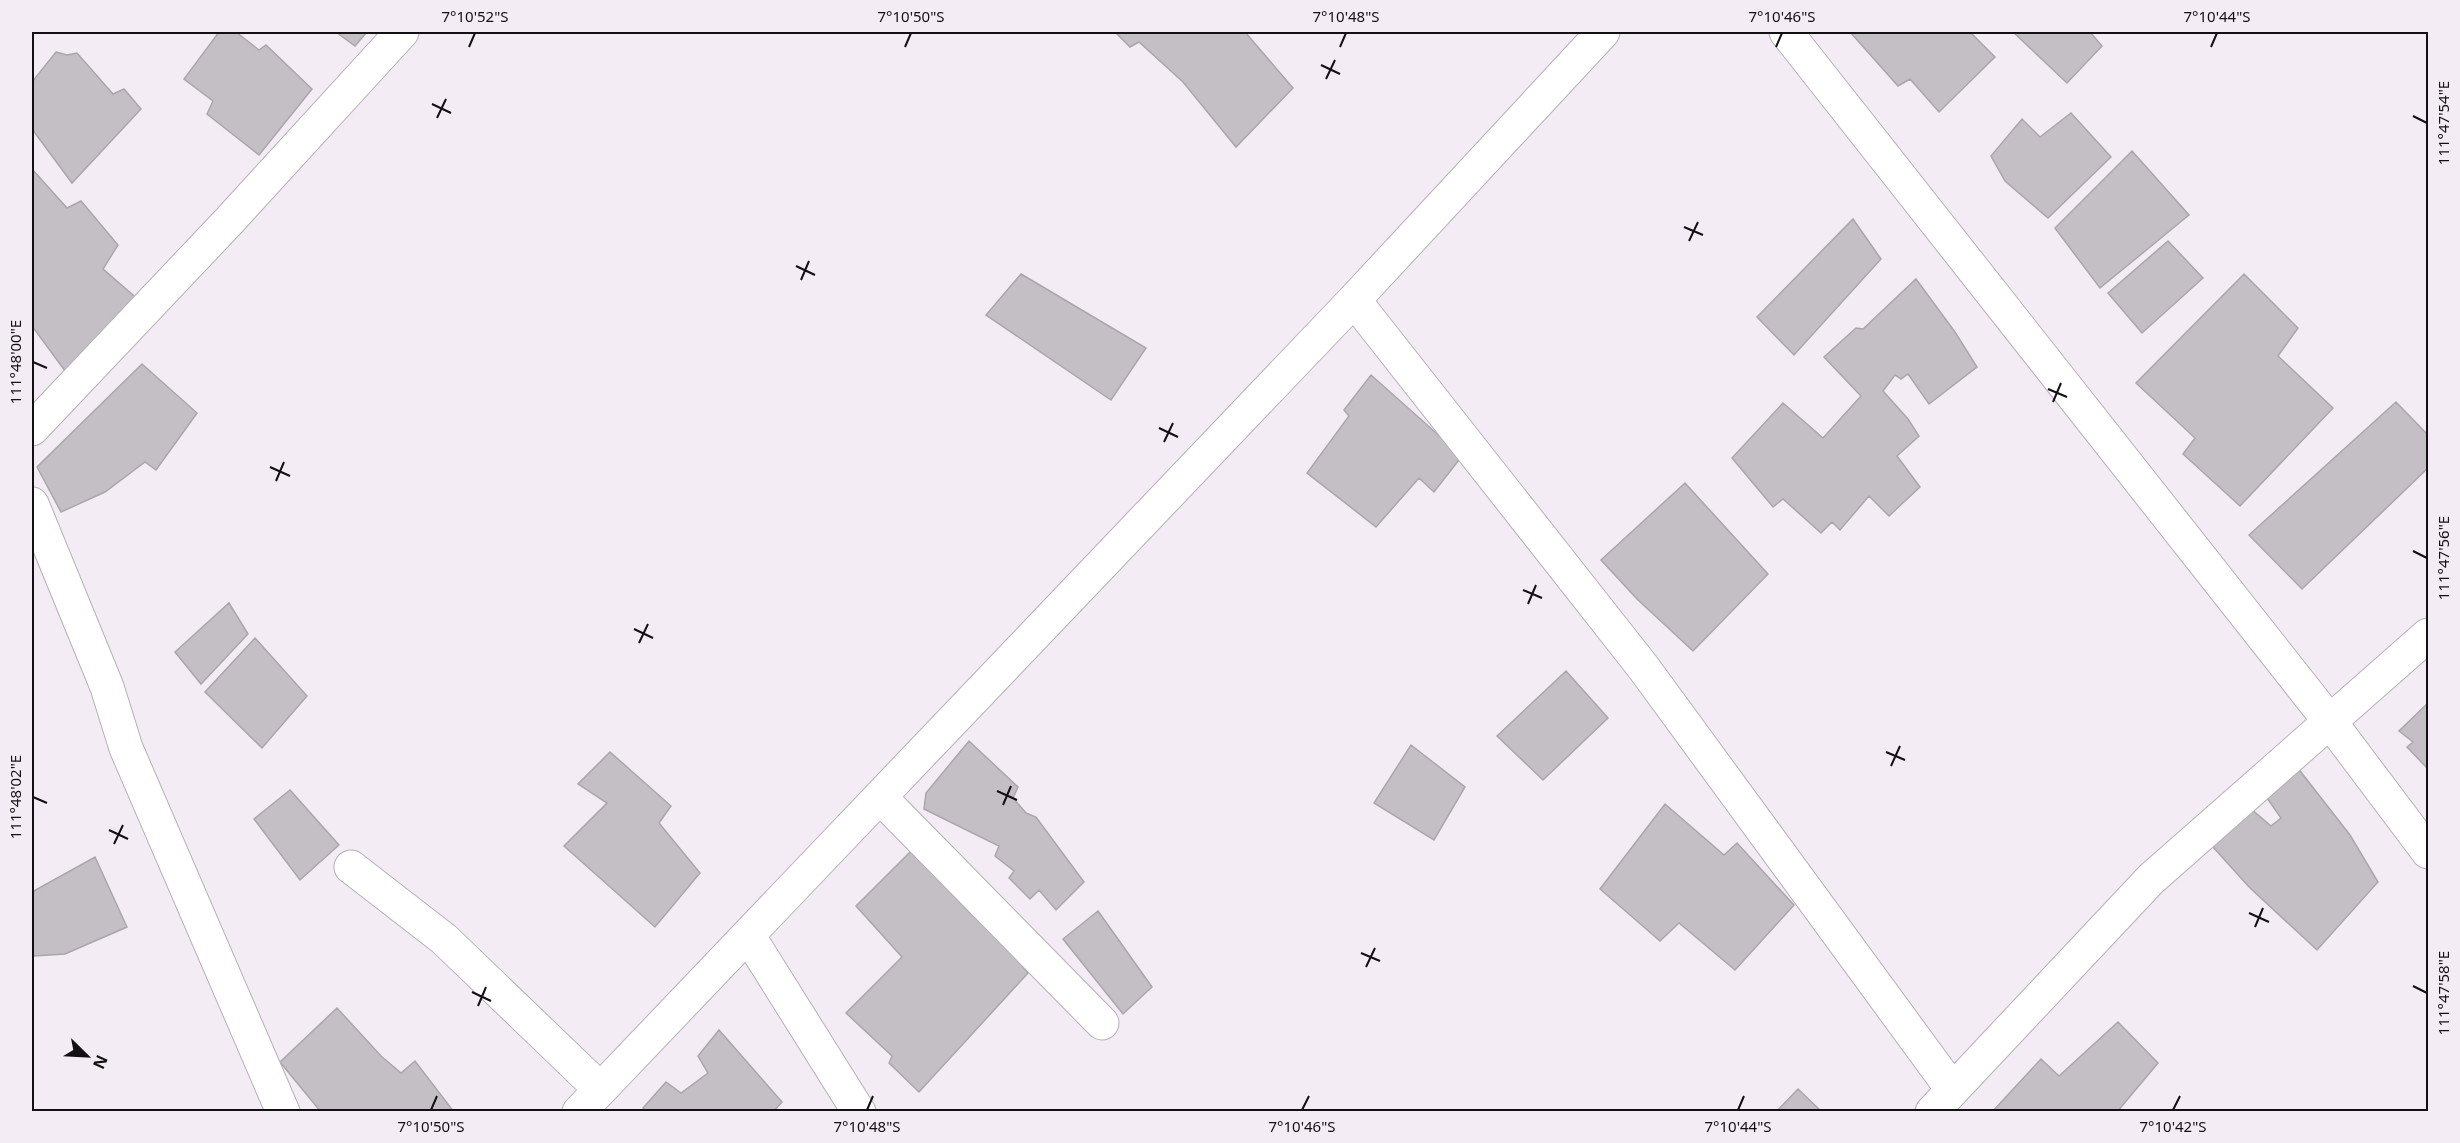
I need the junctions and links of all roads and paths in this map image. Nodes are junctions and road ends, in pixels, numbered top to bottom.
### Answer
1 (402, 32) edge
2 (1603, 32) edge
3 (1786, 32) edge
4 (1354, 300) junction
5 (32, 429) edge
6 (32, 504) edge
7 (2428, 635) edge
8 (2331, 723) junction
9 (880, 797) junction
10 (2428, 852) edge
11 (351, 867) dead end
12 (748, 934) junction
13 (1102, 1023) dead end
14 (590, 1100) edge
15 (1942, 1100) edge
16 (283, 1112) edge
17 (859, 1112) edge

1 - 5 street
2 - 4 street
3 - 8 street
4 - 9 street
4 - 15 street
6 - 16 street
7 - 8 street
8 - 10 street
8 - 15 street
9 - 12 street
9 - 13 street
11 - 14 street
12 - 14 street
12 - 17 street

